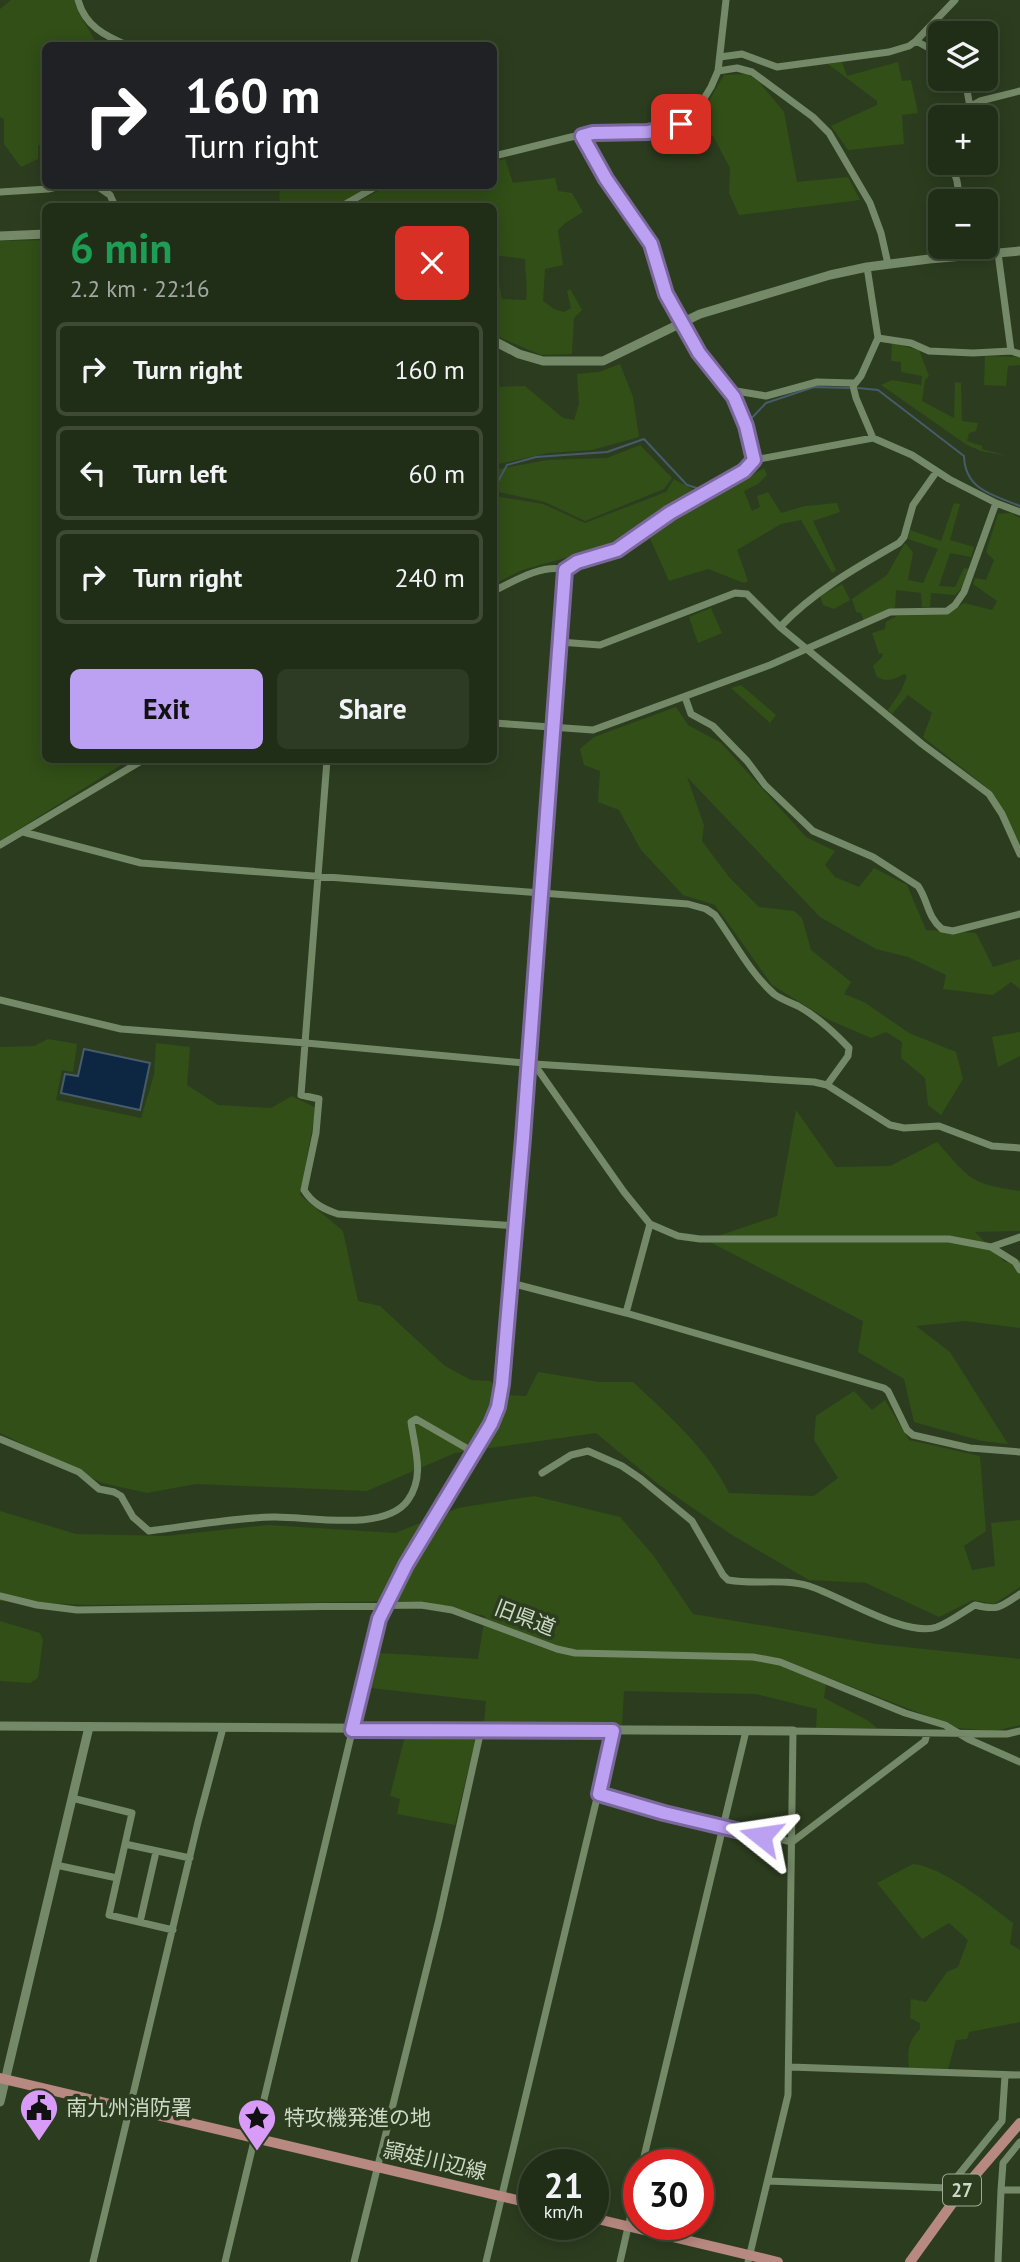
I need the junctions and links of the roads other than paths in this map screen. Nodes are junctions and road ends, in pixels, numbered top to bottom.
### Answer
1 (78, 0) edge
2 (726, 0) edge
3 (954, 0) edge
4 (916, 41) junction
5 (119, 42) edge
6 (928, 48) edge
7 (720, 57) junction
8 (718, 71) junction
9 (1020, 91) edge
10 (973, 105) edge
11 (582, 136) junction
12 (497, 155) edge
13 (48, 189) edge
14 (101, 189) edge
15 (372, 189) edge
16 (0, 192) edge
17 (114, 203) edge
18 (347, 203) edge
19 (42, 234) edge
20 (0, 236) edge
21 (1020, 251) edge
22 (998, 253) joint
23 (928, 257) edge
24 (888, 264) junction
25 (867, 267) junction
26 (682, 323) junction
27 (878, 338) junction
28 (497, 343) edge
29 (1011, 351) junction
30 (1020, 354) edge
31 (853, 387) junction
32 (730, 390) junction
33 (873, 438) junction
34 (754, 460) junction
35 (937, 471) junction
36 (996, 503) junction
37 (1020, 512) edge
38 (565, 570) junction
39 (497, 589) edge
40 (780, 627) junction
41 (559, 642) junction
42 (803, 648) junction
43 (685, 697) junction
44 (497, 723) edge
45 (552, 728) junction
46 (138, 763) edge
47 (327, 763) edge
48 (23, 832) junction
49 (0, 845) edge
50 (1020, 854) edge
51 (319, 877) junction
52 (540, 893) junction
53 (1020, 914) edge
54 (0, 1000) edge
55 (306, 1043) junction
56 (531, 1063) junction
57 (827, 1085) junction
58 (1020, 1148) edge
59 (650, 1224) junction
60 (516, 1226) junction
61 (1020, 1237) edge
62 (991, 1247) junction
63 (1020, 1270) edge
64 (511, 1283) junction
65 (625, 1313) junction
66 (0, 1439) edge
67 (1020, 1452) edge
68 (475, 1453) junction
69 (542, 1473) dead end
70 (1020, 1594) edge
71 (0, 1596) edge
72 (385, 1606) junction
73 (0, 1726) edge
74 (89, 1727) junction
75 (223, 1728) junction
76 (352, 1730) junction
77 (481, 1730) junction
78 (613, 1731) junction
79 (746, 1731) junction
80 (793, 1731) junction
81 (1020, 1731) edge
82 (958, 1733) junction
83 (927, 1734) junction
84 (1020, 1762) edge
85 (599, 1794) junction
86 (72, 1798) junction
87 (724, 1826) junction
88 (792, 1842) junction
89 (125, 1844) junction
90 (156, 1852) junction
91 (190, 1858) junction
92 (56, 1865) junction
93 (117, 1878) junction
94 (140, 1922) junction
95 (173, 1930) junction
96 (790, 2067) junction
97 (1020, 2075) edge
98 (1005, 2076) junction
99 (3, 2078) edge
100 (0, 2102) edge
101 (130, 2107) junction
102 (1020, 2123) edge
103 (254, 2139) junction
104 (1020, 2143) edge
105 (646, 2149) edge
106 (377, 2167) junction
107 (768, 2181) junction
108 (1001, 2190) junction
109 (1020, 2190) edge
110 (502, 2197) junction
111 (518, 2200) edge
112 (624, 2240) edge
113 (679, 2240) edge
114 (749, 2259) edge
115 (93, 2262) edge
116 (225, 2262) edge
117 (354, 2262) edge
118 (486, 2262) edge
119 (620, 2262) edge
120 (778, 2262) edge
121 (910, 2262) edge
122 (998, 2262) edge

1 - 5 street
2 - 7 street
3 - 4 street
4 - 6 street
4 - 7 street
7 - 8 street
8 - 11 street
8 - 24 street
9 - 10 street
11 - 12 street
11 - 26 street
13 - 16 street
14 - 17 street
15 - 18 street
19 - 20 street
21 - 22 street
22 - 29 street
23 - 24 street
24 - 25 street
25 - 26 street
25 - 27 street
26 - 28 street
26 - 32 street
27 - 29 street
27 - 31 street
29 - 30 street
31 - 32 street
31 - 33 street
32 - 34 street
33 - 34 street
33 - 35 street
34 - 38 street
35 - 36 street
35 - 40 street
36 - 37 street
36 - 42 street
38 - 39 street
38 - 41 street
40 - 41 street
40 - 42 street
41 - 45 street
42 - 43 street
42 - 50 street
43 - 45 street
43 - 53 street
44 - 45 street
45 - 52 street
46 - 48 street
47 - 51 street
48 - 49 street
48 - 51 street
51 - 52 street
51 - 55 street
52 - 56 street
52 - 57 street
54 - 55 street
55 - 56 street
55 - 60 street
56 - 57 street
56 - 59 street
56 - 60 street
57 - 58 street
59 - 62 street
59 - 65 street
60 - 64 street
61 - 62 street
62 - 63 street
64 - 65 street
64 - 68 street
65 - 67 street
66 - 68 street
68 - 72 street
69 - 70 street
71 - 72 street, 旧県道
72 - 76 street
72 - 82 street, 旧県道
73 - 74 street
74 - 75 street
74 - 86 street
75 - 76 street
75 - 91 street
76 - 77 street
76 - 103 street
77 - 78 street
77 - 106 street
78 - 79 street
78 - 85 street
79 - 80 street
79 - 87 street
80 - 83 street
80 - 88 street
81 - 82 street
82 - 83 street
82 - 84 street, 旧県道
83 - 88 street
85 - 87 street
85 - 110 street
86 - 89 street
86 - 92 street
87 - 88 street
87 - 105 street
88 - 96 street
89 - 90 street
89 - 93 street
90 - 91 street
90 - 94 street
91 - 95 street
92 - 93 street
92 - 99 street
93 - 94 street
94 - 95 street
95 - 101 street
96 - 98 street
96 - 107 street
97 - 98 street
98 - 107 street
99 - 100 street
99 - 101 main road, 頴娃川辺線
101 - 103 main road, 頴娃川辺線
101 - 115 street
102 - 121 main road, 27
103 - 106 main road, 頴娃川辺線
103 - 116 street
104 - 108 street
106 - 110 main road, 頴娃川辺線
106 - 117 street
107 - 114 street
108 - 109 street
108 - 122 street
110 - 111 main road, 頴娃川辺線
110 - 118 street
112 - 119 street
113 - 114 main road
114 - 120 main road

